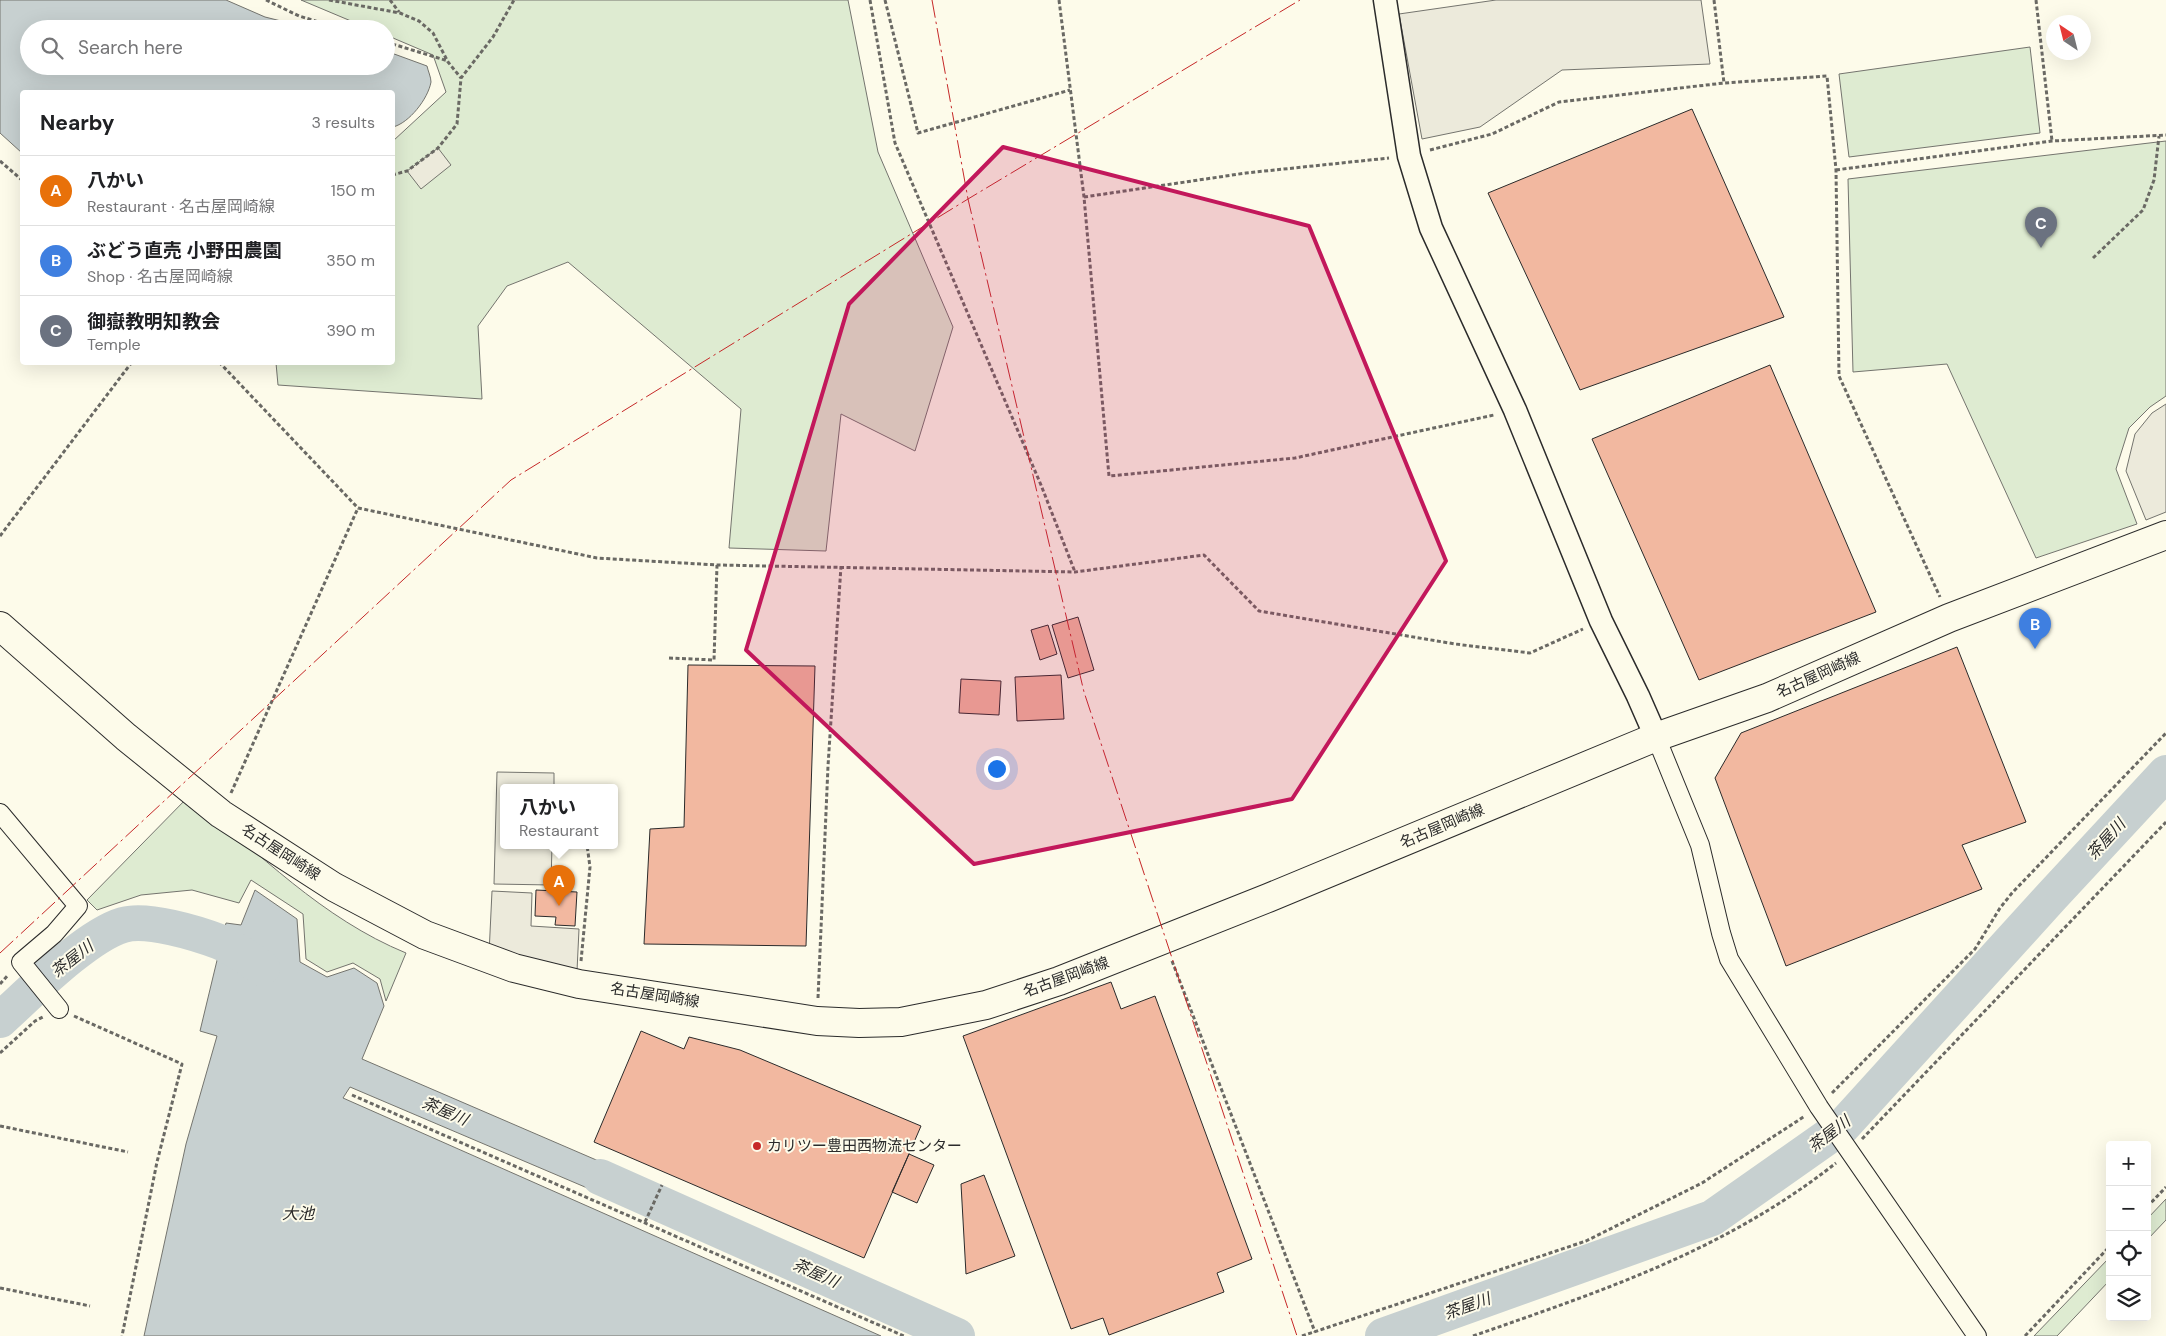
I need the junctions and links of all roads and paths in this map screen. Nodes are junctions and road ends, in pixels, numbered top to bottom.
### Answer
1 (266, 0) edge
2 (274, 0) edge
3 (329, 0) edge
4 (390, 0) edge
5 (514, 0) edge
6 (870, 0) edge
7 (885, 0) edge
8 (1059, 0) edge
9 (1385, 0) edge
10 (1714, 0) edge
11 (2036, 0) edge
12 (400, 13) junction
13 (312, 20) edge
14 (395, 45) edge
15 (448, 62) junction
16 (461, 78) junction
17 (1724, 83) junction
18 (1070, 90) junction
19 (2159, 136) junction
20 (2166, 136) edge
21 (2052, 141) junction
22 (1408, 156) junction
23 (0, 161) edge
24 (1836, 170) junction
25 (395, 174) edge
26 (20, 178) edge
27 (1084, 197) junction
28 (2093, 258) dead end
29 (130, 365) edge
30 (222, 365) edge
31 (1516, 410) junction
32 (358, 508) junction
33 (2166, 535) edge
34 (0, 536) edge
35 (717, 565) junction
36 (841, 566) junction
37 (1075, 572) junction
38 (1949, 618) junction
39 (1601, 621) junction
40 (0, 626) edge
41 (669, 658) dead end
42 (2166, 733) edge
43 (1656, 737) junction
44 (0, 813) edge
45 (222, 814) junction
46 (2166, 822) edge
47 (588, 849) edge
48 (1164, 939) junction
49 (579, 984) junction
50 (59, 1009) junction
51 (816, 1021) junction
52 (0, 1054) edge
53 (352, 1095) dead end
54 (1819, 1107) junction
55 (0, 1126) edge
56 (128, 1152) dead end
57 (1849, 1152) junction
58 (662, 1185) dead end
59 (2166, 1187) edge
60 (2151, 1203) edge
61 (645, 1222) junction
62 (2106, 1250) edge
63 (0, 1288) edge
64 (90, 1306) dead end
65 (1315, 1332) junction
66 (122, 1336) edge
67 (904, 1336) edge
68 (1302, 1336) edge
69 (1473, 1336) edge
70 (1977, 1336) edge
71 (2025, 1336) edge

1 - 2 path
1 - 13 path
3 - 12 path
4 - 12 path
5 - 16 path
6 - 37 path
7 - 18 path
8 - 18 path
9 - 22 street
10 - 17 path
11 - 21 path
12 - 15 path
14 - 15 path
15 - 16 path
16 - 25 path
17 - 22 path
17 - 24 path
18 - 27 path
19 - 20 path
19 - 21 path
19 - 28 path
21 - 24 path
22 - 27 path
22 - 31 street
23 - 26 path
24 - 38 path
27 - 31 path
29 - 34 path
30 - 32 path
31 - 39 street
32 - 35 path
32 - 45 path
33 - 38 main road, 名古屋岡崎線
35 - 36 path
35 - 41 path
36 - 37 path
36 - 51 path
37 - 39 path
38 - 43 main road, 名古屋岡崎線
39 - 43 street
40 - 45 main road, 名古屋岡崎線
42 - 54 path
43 - 48 main road, 名古屋岡崎線
43 - 54 street
44 - 50 street
45 - 49 main road, 名古屋岡崎線
46 - 57 path
47 - 49 path
48 - 51 main road, 名古屋岡崎線
48 - 65 path
49 - 51 main road, 名古屋岡崎線
50 - 52 path
50 - 66 path
53 - 61 path
54 - 57 street
54 - 65 path
55 - 56 path
57 - 69 path
57 - 70 street
58 - 61 path
59 - 60 path
61 - 67 path
62 - 71 path
63 - 64 path
65 - 68 path

